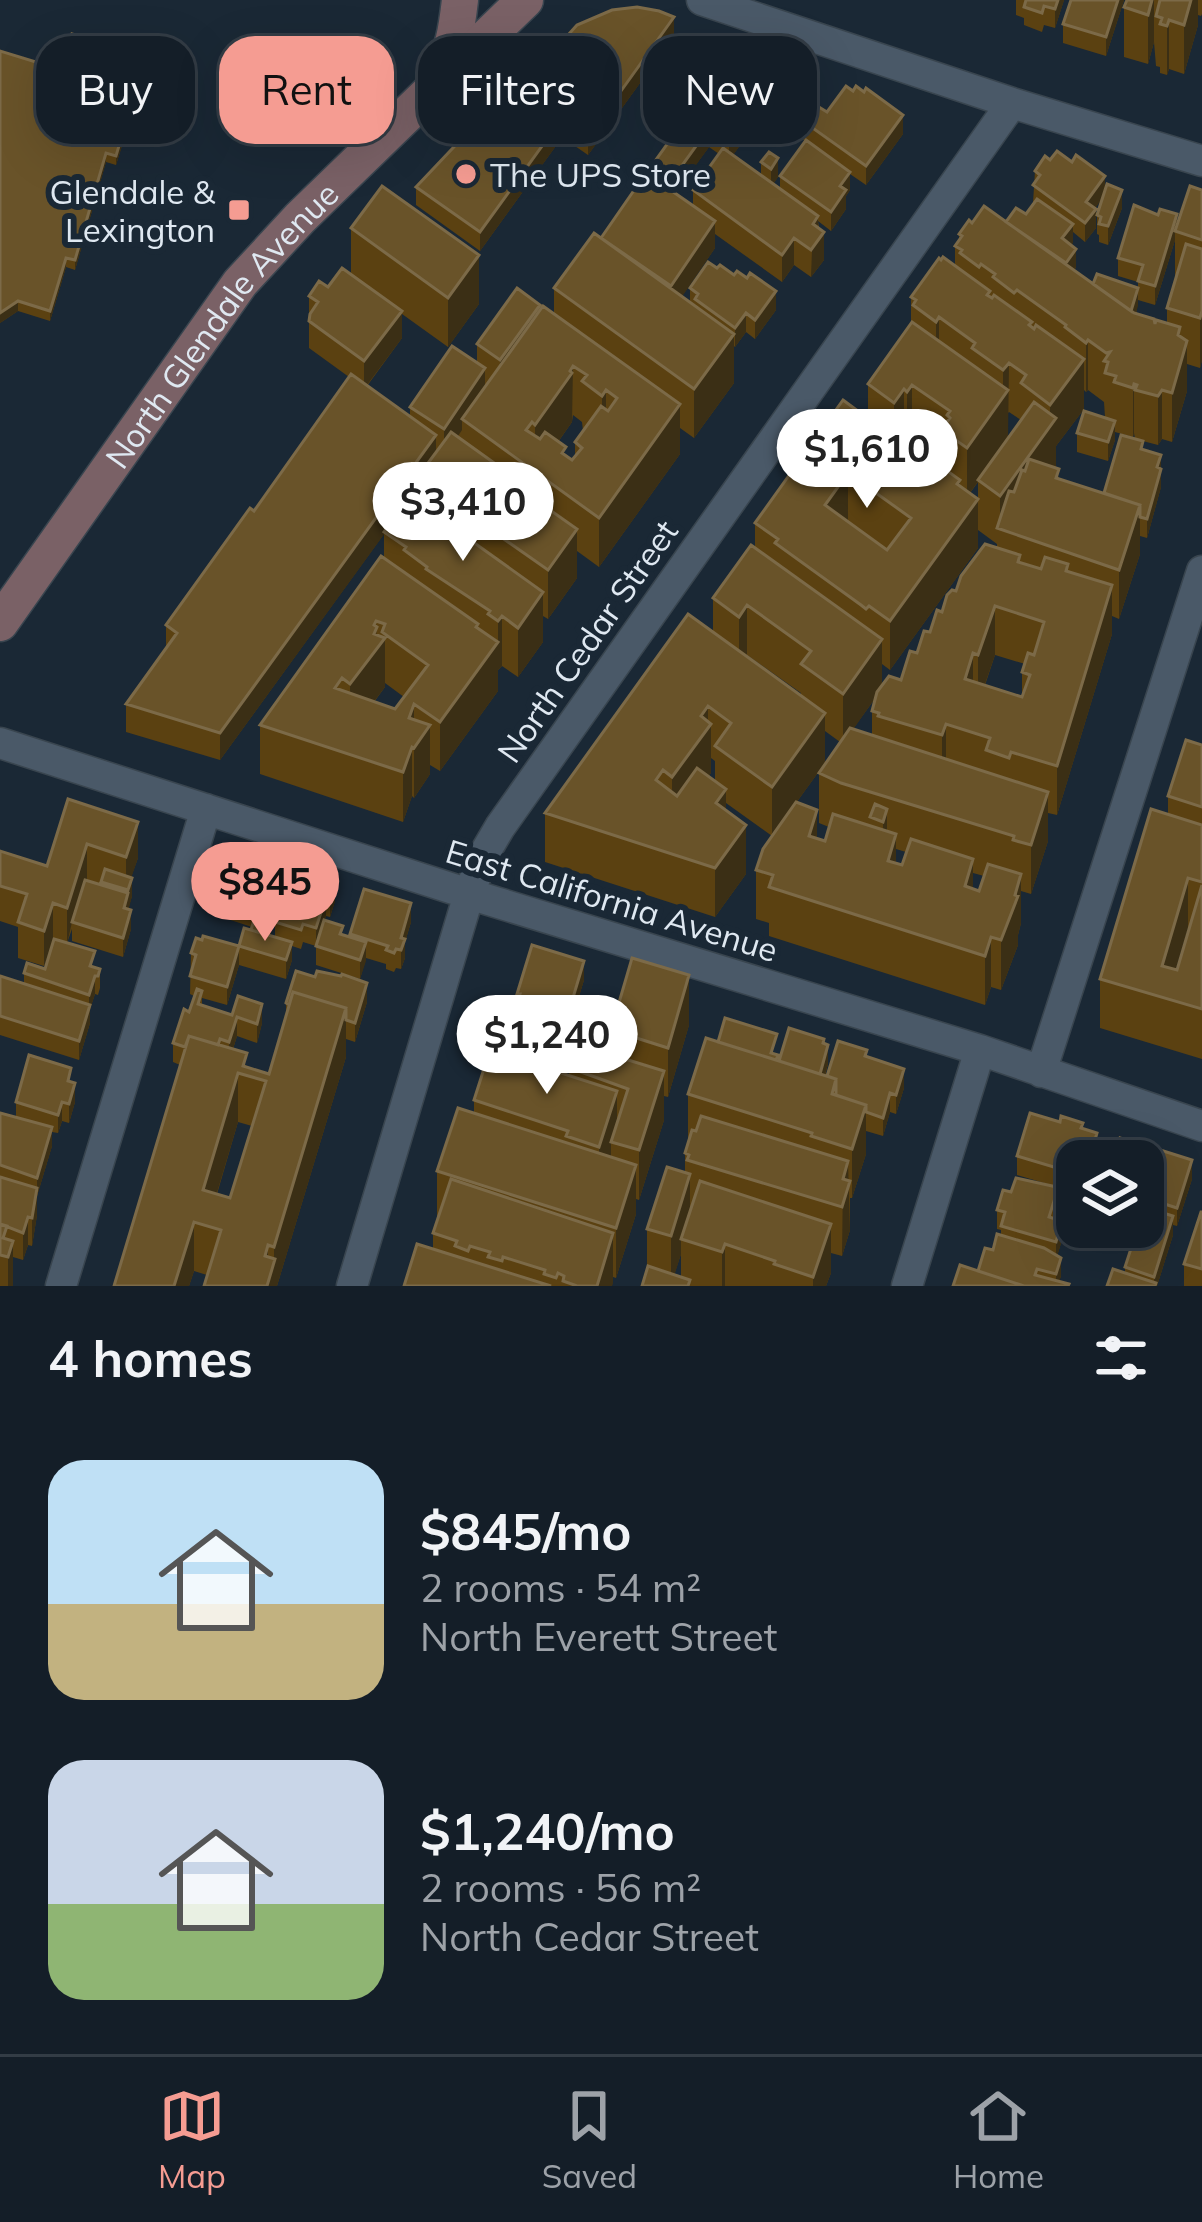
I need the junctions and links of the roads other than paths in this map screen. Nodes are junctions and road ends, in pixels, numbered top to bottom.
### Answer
1 (460, 0) edge
2 (525, 0) edge
3 (702, 0) edge
4 (1012, 103) junction
5 (412, 109) junction
6 (1202, 161) edge
7 (1202, 571) edge
8 (0, 623) edge
9 (0, 743) edge
10 (206, 808) junction
11 (469, 894) junction
12 (980, 1051) junction
13 (1041, 1072) junction
14 (1202, 1126) edge
15 (61, 1286) edge
16 (352, 1286) edge
17 (907, 1286) edge

1 - 5 main road
2 - 5 main road, North Glendale Avenue
3 - 4 street
4 - 6 street
4 - 11 street, North Cedar Street
5 - 8 main road, North Glendale Avenue
7 - 13 street
9 - 10 street, East California Avenue
10 - 11 street, East California Avenue
10 - 15 street
11 - 12 street, East California Avenue
11 - 16 street, North Cedar Street
12 - 13 street, East California Avenue
12 - 17 street
13 - 14 street, East California Avenue

